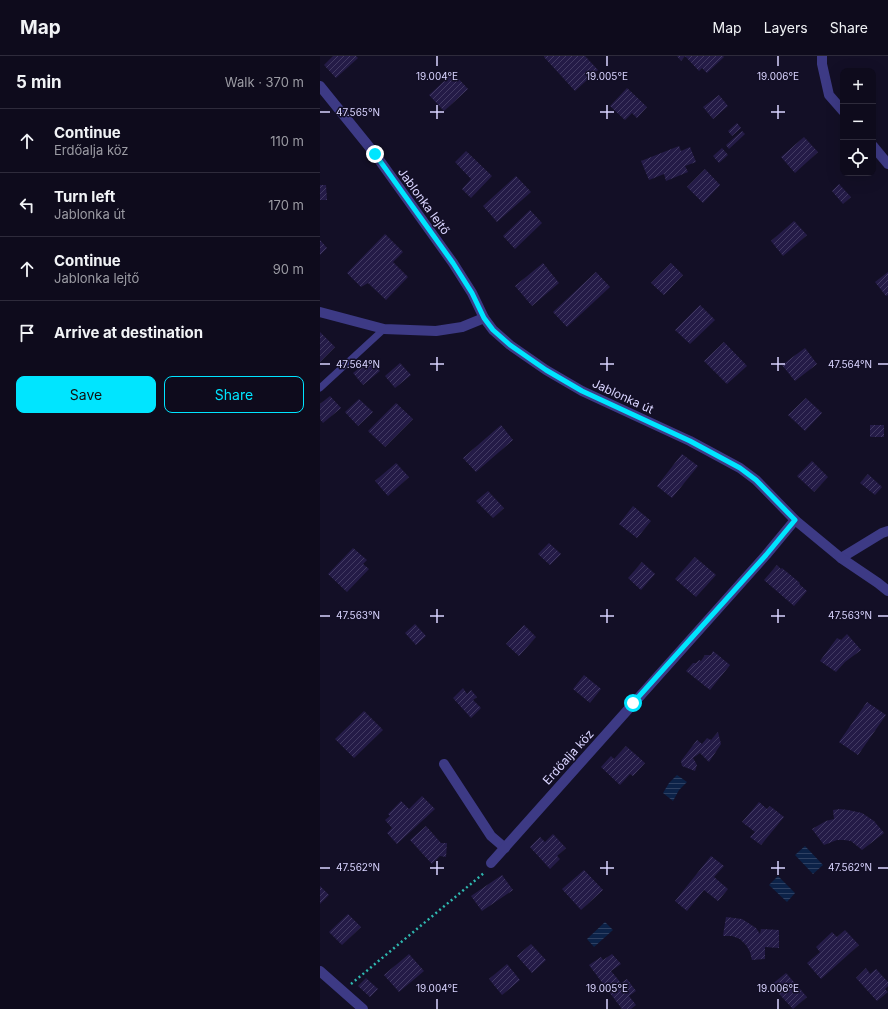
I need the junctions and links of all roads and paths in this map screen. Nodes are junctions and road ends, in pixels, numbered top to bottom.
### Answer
1 (822, 56) edge
2 (320, 86) edge
3 (840, 107) edge
4 (876, 150) edge
5 (888, 164) edge
6 (320, 312) edge
7 (484, 318) junction
8 (384, 329) junction
9 (320, 388) edge
10 (795, 520) junction
11 (888, 531) edge
12 (841, 558) junction
13 (888, 591) edge
14 (444, 764) dead end
15 (505, 848) junction
16 (491, 862) joint
17 (320, 971) edge
18 (343, 991) junction
19 (363, 1009) edge

1 - 3 street
2 - 7 street, Jablonka lejtő
4 - 5 street
6 - 8 street
7 - 8 street
7 - 10 street, Jablonka út
8 - 9 lane
10 - 12 street, Jablonka út
10 - 15 street, Erdőalja köz
11 - 12 street
12 - 13 street, Jablonka út
14 - 15 street
15 - 16 street, Erdőalja köz
16 - 18 path
17 - 18 street
18 - 19 street

